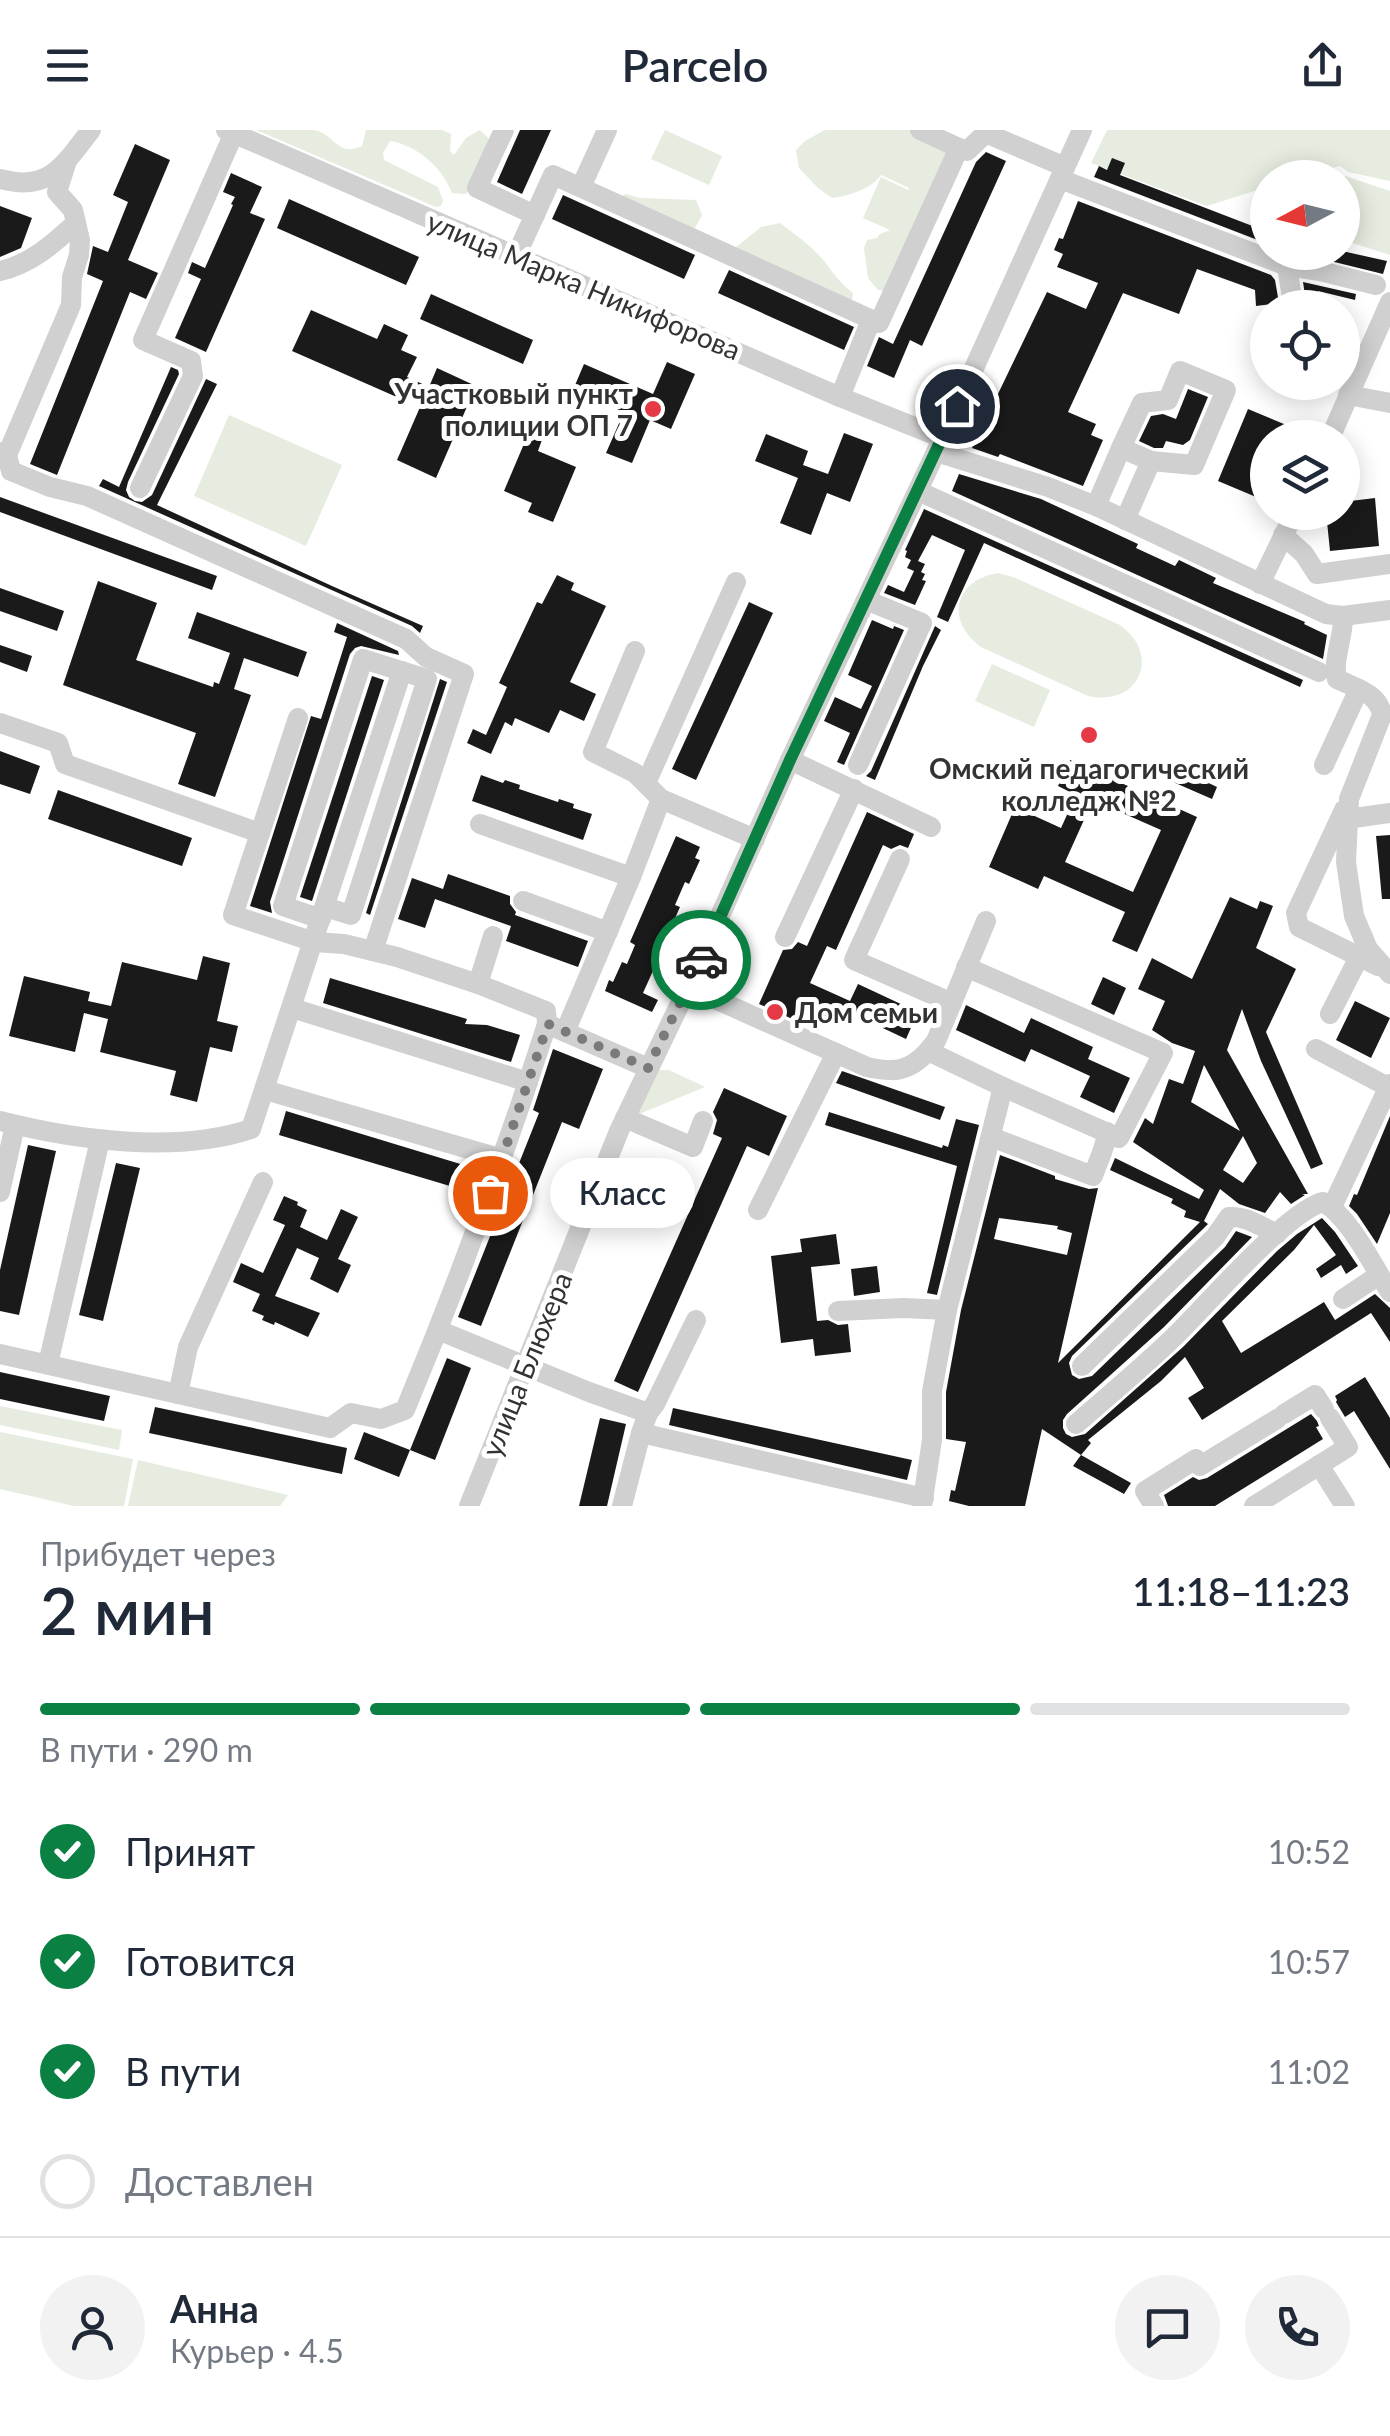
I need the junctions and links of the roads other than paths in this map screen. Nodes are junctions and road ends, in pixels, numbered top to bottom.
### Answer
1 (91, 130) edge
2 (504, 130) edge
3 (607, 130) edge
4 (920, 130) edge
5 (1082, 130) edge
6 (230, 132) edge
7 (989, 132) edge
8 (959, 148) junction
9 (66, 164) junction
10 (1063, 173) junction
11 (0, 179) edge
12 (581, 187) junction
13 (535, 214) junction
14 (76, 224) junction
15 (1250, 251) edge
16 (516, 256) junction
17 (1313, 270) edge
18 (0, 271) edge
19 (1376, 285) dead end
20 (1390, 302) edge
21 (871, 320) junction
22 (1360, 368) edge
23 (840, 397) junction
24 (1360, 397) edge
25 (1390, 403) edge
26 (939, 445) junction
27 (1121, 448) junction
28 (3, 453) edge
29 (1151, 461) junction
30 (140, 488) dead end
31 (918, 490) junction
32 (1096, 506) junction
33 (1125, 520) junction
34 (1286, 530) edge
35 (1283, 535) junction
36 (1390, 564) edge
37 (736, 582) dead end
38 (1260, 584) junction
39 (866, 600) junction
40 (1390, 610) edge
41 (1344, 616) junction
42 (635, 651) dead end
43 (1320, 672) dead end
44 (1358, 689) junction
45 (298, 718) dead end
46 (0, 723) edge
47 (790, 760) junction
48 (858, 765) dead end
49 (1324, 765) dead end
50 (854, 789) junction
51 (654, 791) junction
52 (1348, 809) junction
53 (1390, 814) edge
54 (480, 824) dead end
55 (931, 827) dead end
56 (260, 833) junction
57 (756, 839) junction
58 (900, 860) dead end
59 (631, 877) junction
60 (524, 901) dead end
61 (323, 913) junction
62 (986, 922) dead end
63 (608, 932) junction
64 (492, 936) dead end
65 (785, 936) dead end
66 (314, 942) junction
67 (373, 951) junction
68 (1363, 953) junction
69 (966, 967) junction
70 (1386, 971) edge
71 (478, 984) junction
72 (688, 987) junction
73 (952, 1003) junction
74 (292, 1008) junction
75 (1330, 1014) dead end
76 (556, 1028) junction
77 (1316, 1049) dead end
78 (928, 1051) junction
79 (836, 1053) junction
80 (648, 1068) junction
81 (528, 1082) junction
82 (1389, 1086) edge
83 (1003, 1087) junction
84 (265, 1090) junction
85 (625, 1118) junction
86 (703, 1121) dead end
87 (8, 1123) edge
88 (1107, 1132) junction
89 (991, 1136) junction
90 (100, 1140) junction
91 (504, 1159) junction
92 (263, 1182) dead end
93 (0, 1192) edge
94 (1332, 1207) junction
95 (758, 1210) dead end
96 (1276, 1234) junction
97 (1384, 1284) edge
98 (1343, 1299) dead end
99 (947, 1310) junction
100 (838, 1311) dead end
101 (696, 1320) dead end
102 (438, 1330) junction
103 (0, 1354) edge
104 (48, 1364) junction
105 (1082, 1366) dead end
106 (526, 1367) junction
107 (178, 1394) junction
108 (644, 1423) junction
109 (1076, 1424) dead end
110 (1320, 1465) junction
111 (923, 1502) edge
112 (468, 1506) edge
113 (622, 1506) edge
114 (1154, 1506) edge
115 (1254, 1506) edge
116 (1345, 1506) edge

1 - 9 street
2 - 13 street
3 - 12 street
4 - 8 street
5 - 10 street, улица Блюхера
6 - 16 street, улица Марка Никифорова
6 - 30 street
7 - 8 street
7 - 10 street
8 - 21 street
9 - 11 street
9 - 14 street
10 - 15 street
10 - 26 street, улица Блюхера
12 - 13 street
12 - 21 street
13 - 16 street
14 - 18 street
14 - 28 street
16 - 23 street, улица Марка Никифорова
17 - 19 street
20 - 22 street
21 - 23 street
23 - 26 street, улица Марка Никифорова
24 - 25 street
26 - 31 street, улица Блюхера
26 - 32 street, улица Марка Никифорова
27 - 29 street
27 - 29 street
27 - 32 street
28 - 67 street
29 - 33 street
31 - 39 street, улица Блюхера
31 - 43 street
32 - 33 street, улица Марка Никифорова
33 - 38 street, улица Марка Никифорова
34 - 35 street
35 - 36 street
35 - 38 street
37 - 51 street
38 - 41 street, улица Марка Никифорова
39 - 47 street, улица Блюхера
39 - 48 street
40 - 41 street
41 - 44 street
42 - 51 street
44 - 49 street
44 - 52 street
45 - 56 street
46 - 56 street
47 - 50 street
47 - 57 street, улица Блюхера
50 - 55 street
50 - 65 street
51 - 57 street
51 - 59 street
52 - 53 street
52 - 68 street
52 - 68 street
54 - 59 street
56 - 66 street
57 - 72 street, улица Блюхера
58 - 73 street
59 - 63 street
60 - 63 street
61 - 61 street
61 - 66 street
62 - 69 street
63 - 76 street
64 - 71 street
66 - 67 street
66 - 74 street
67 - 71 street
68 - 70 street
68 - 75 street
69 - 73 street
69 - 88 street
71 - 76 street
72 - 79 street
72 - 80 street, улица Блюхера
73 - 78 street
74 - 81 street
74 - 84 street
76 - 80 street
76 - 81 street
77 - 82 street
78 - 79 street
78 - 83 street
79 - 95 street
80 - 85 street, улица Блюхера
81 - 91 street
82 - 94 street
83 - 88 street
83 - 89 street
84 - 90 street
84 - 91 street
85 - 86 street
85 - 106 street, улица Блюхера
87 - 90 street
87 - 93 street
88 - 89 street
89 - 99 street
90 - 104 street
91 - 102 street
92 - 107 street
94 - 96 street
94 - 97 street
96 - 105 street
96 - 109 street
97 - 98 street
99 - 100 street
99 - 111 street
101 - 108 street
102 - 106 street
102 - 107 street
103 - 104 street
104 - 107 street
106 - 108 street
106 - 112 street, улица Блюхера
108 - 111 street
108 - 113 street
110 - 114 street
110 - 115 street
110 - 116 street

